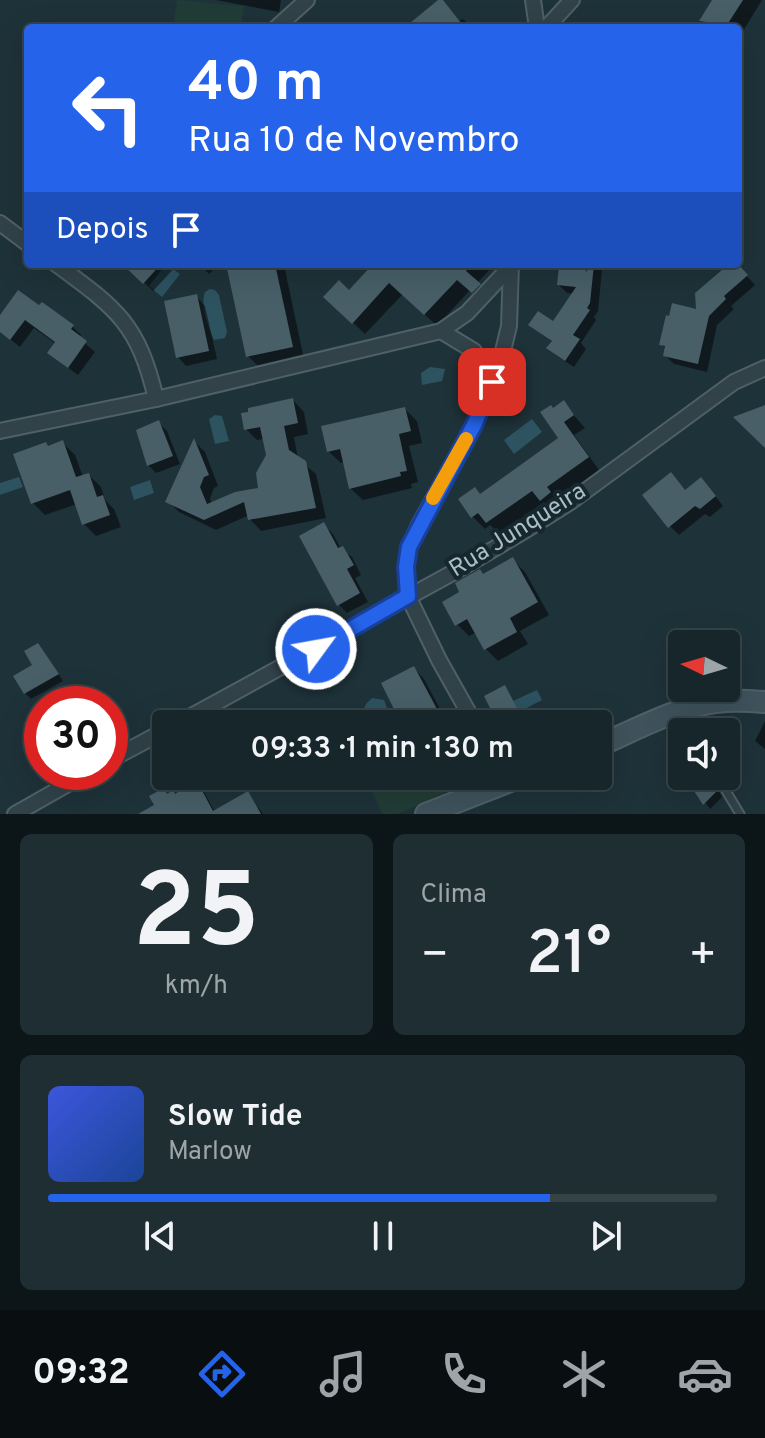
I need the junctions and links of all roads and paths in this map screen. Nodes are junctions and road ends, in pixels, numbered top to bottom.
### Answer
1 (307, 0) edge
2 (533, 0) edge
3 (572, 0) edge
4 (280, 24) edge
5 (536, 24) edge
6 (550, 24) edge
7 (0, 223) edge
8 (24, 241) edge
9 (64, 268) edge
10 (507, 268) edge
11 (510, 268) edge
12 (441, 331) junction
13 (765, 368) edge
14 (492, 382) junction
15 (156, 399) junction
16 (0, 431) edge
17 (408, 596) junction
18 (765, 702) edge
19 (203, 710) edge
20 (467, 710) edge
21 (676, 713) junction
22 (679, 718) edge
23 (152, 738) edge
24 (612, 740) edge
25 (128, 750) edge
26 (57, 790) edge
27 (487, 790) edge
28 (725, 790) edge
29 (429, 813) edge
30 (15, 814) edge
31 (740, 814) edge

1 - 4 street
2 - 5 street
3 - 6 street
7 - 8 street
9 - 15 street
10 - 12 street
11 - 14 street
12 - 14 street
12 - 15 street
13 - 17 street, Rua Junqueira
14 - 17 street
15 - 16 street
17 - 19 street, Rua Junqueira
17 - 20 street
18 - 21 street
21 - 22 lane
21 - 24 street
23 - 25 street
26 - 30 street
27 - 29 street
28 - 31 lane

